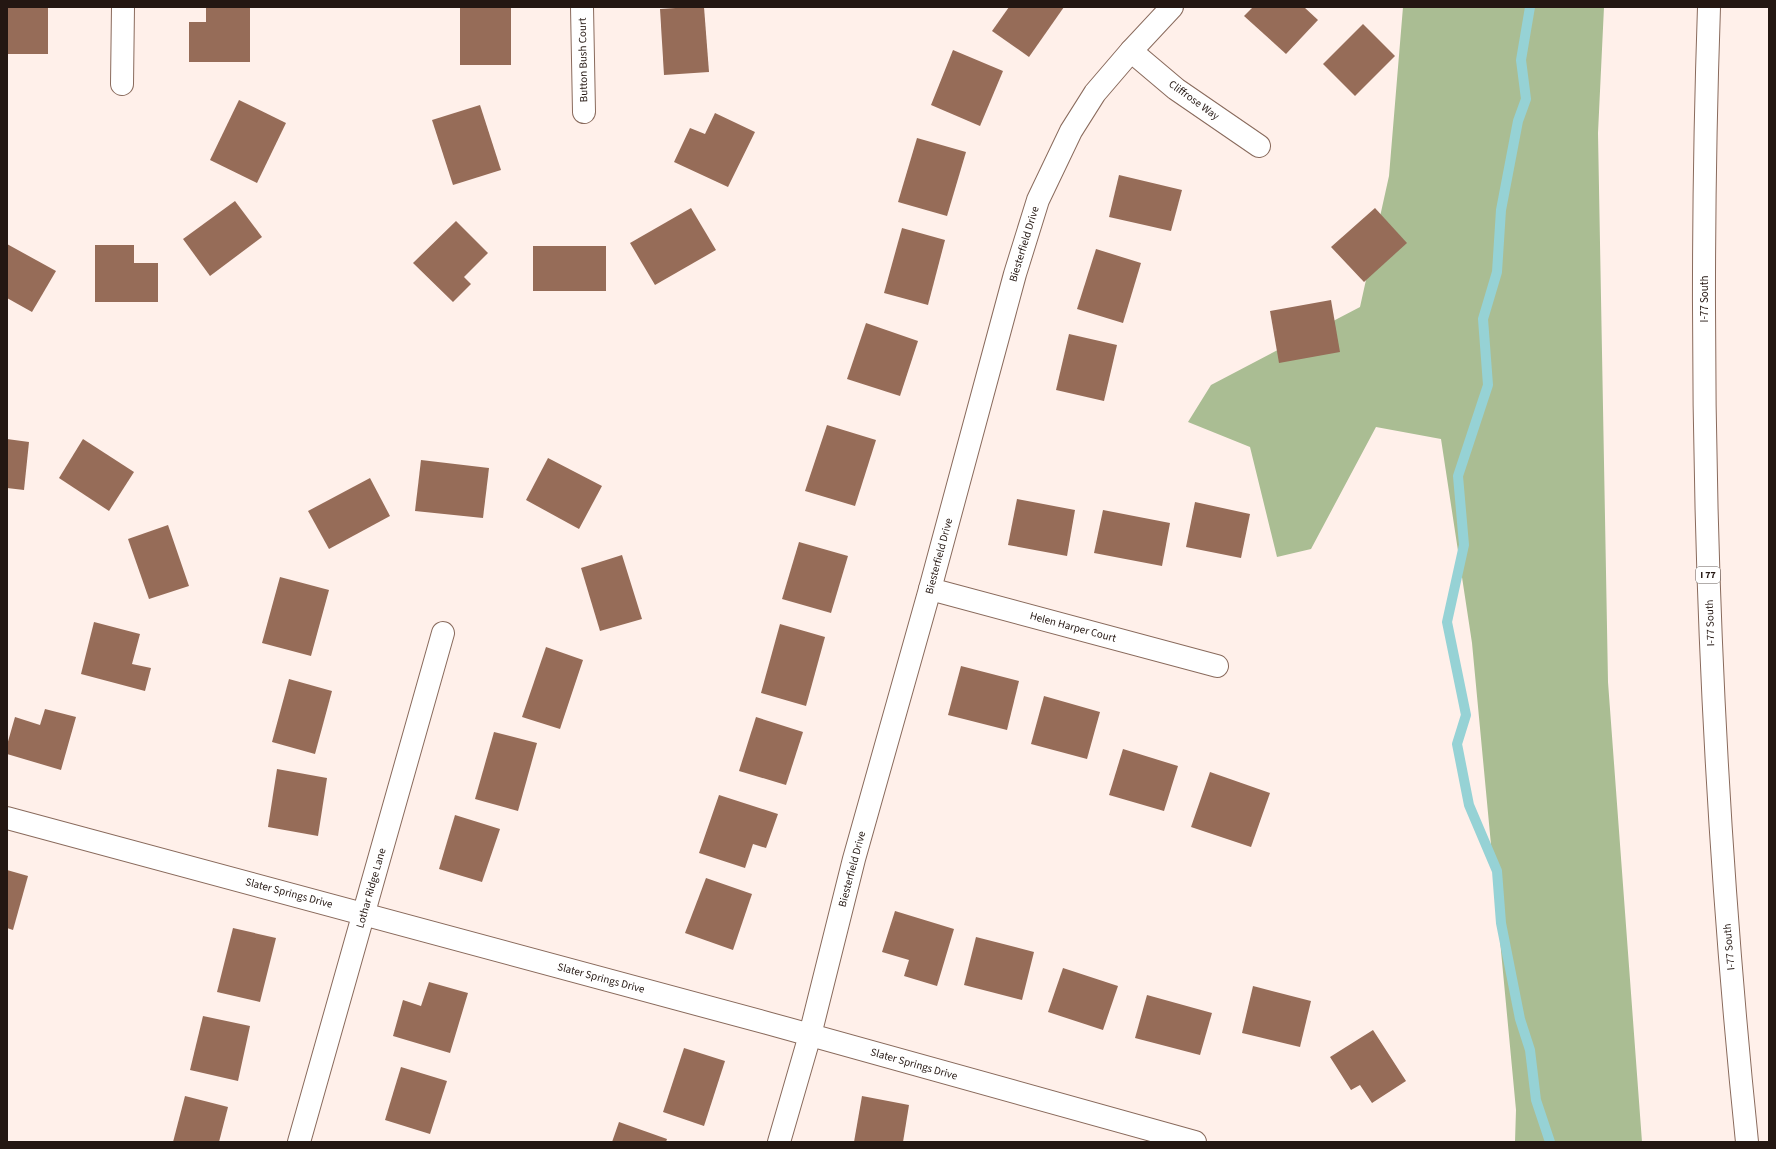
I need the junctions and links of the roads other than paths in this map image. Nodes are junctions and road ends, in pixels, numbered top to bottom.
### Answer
1 (123, 7) edge
2 (582, 7) edge
3 (1172, 7) edge
4 (1709, 7) edge
5 (1131, 51) junction
6 (122, 84) dead end
7 (584, 112) dead end
8 (1259, 146) dead end
9 (930, 589) junction
10 (443, 633) dead end
11 (1217, 666) dead end
12 (7, 818) edge
13 (364, 913) junction
14 (810, 1035) junction
15 (299, 1142) edge
16 (778, 1142) edge
17 (1194, 1142) edge
18 (1746, 1142) edge

1 - 6 main road
2 - 7 main road, Button Bush Court
3 - 5 main road, Biesterfield Drive
4 - 18 main road, I-77 South / I 77
5 - 8 main road, Cliffrose Way
5 - 9 main road, Biesterfield Drive
9 - 11 main road, Helen Harper Court
9 - 14 main road, Biesterfield Drive
10 - 13 main road, Lothar Ridge Lane
12 - 13 main road, Slater Springs Drive
13 - 14 main road, Slater Springs Drive
13 - 15 main road, Lothar Ridge Lane
14 - 16 main road, Biesterfield Drive
14 - 17 main road, Slater Springs Drive

